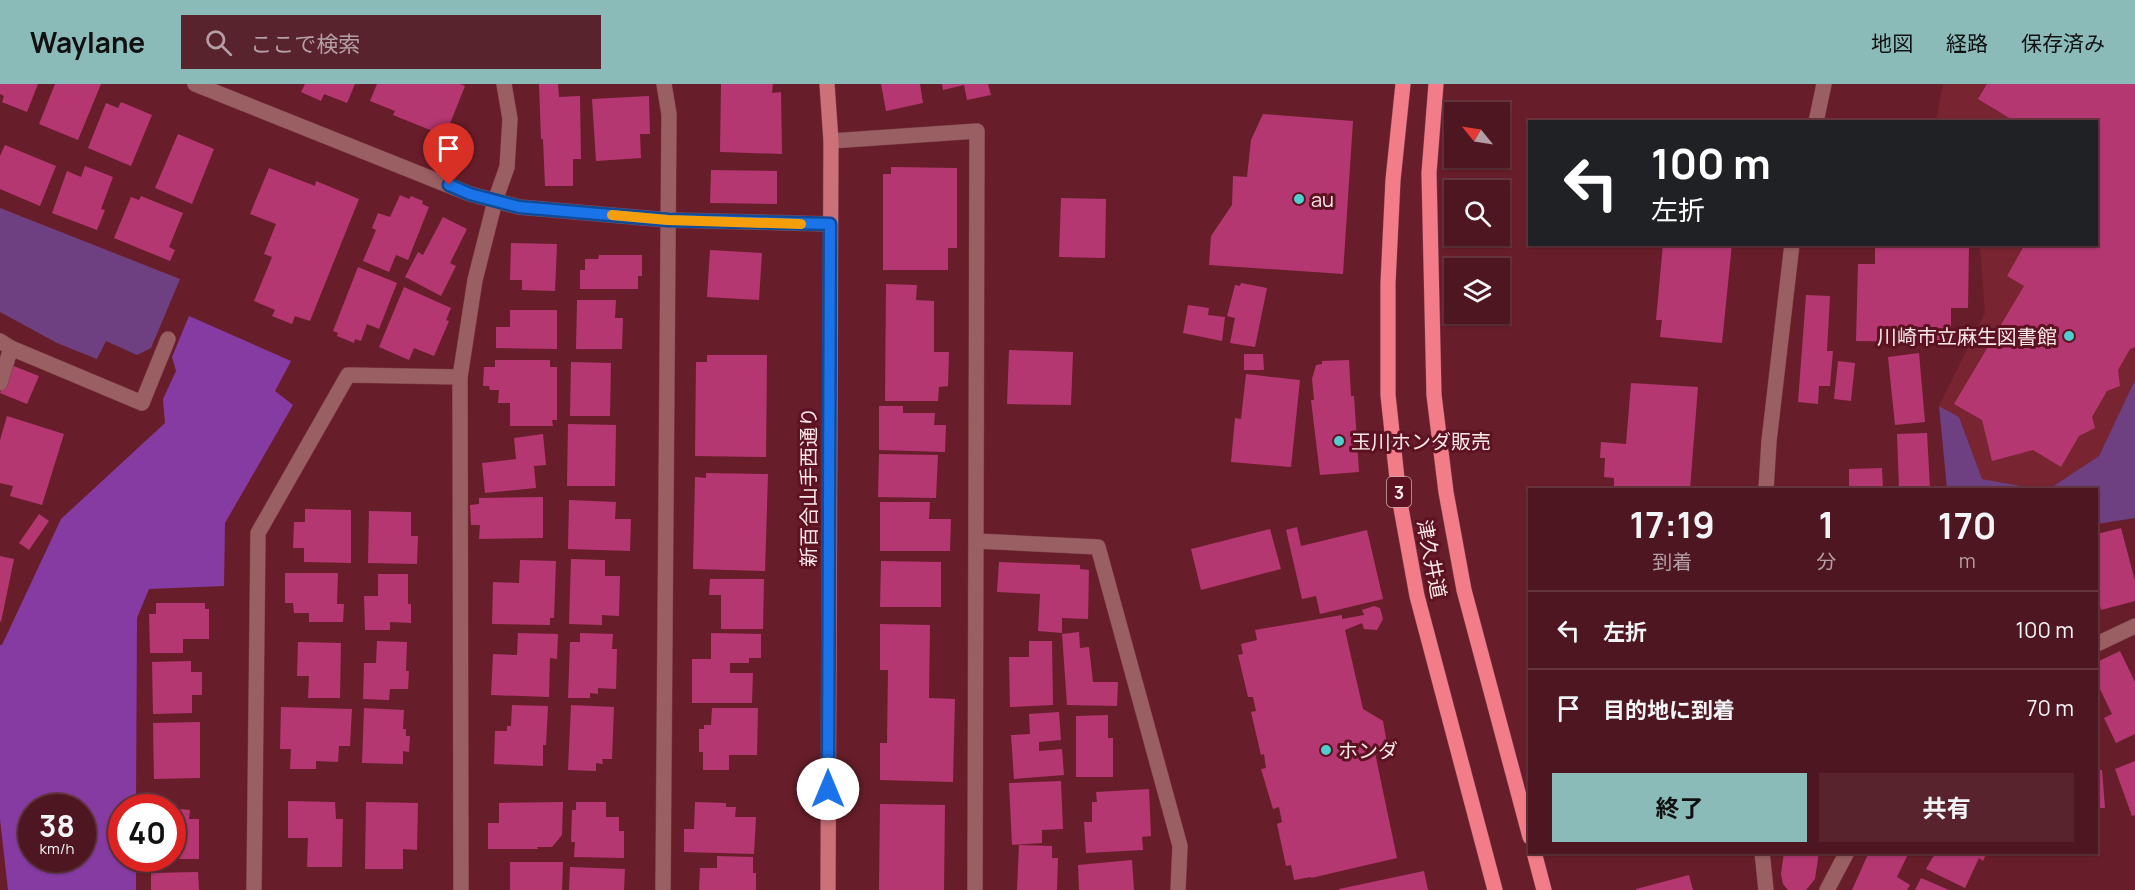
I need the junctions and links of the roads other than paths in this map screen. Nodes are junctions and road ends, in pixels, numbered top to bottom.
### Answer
1 (195, 84) edge
2 (504, 84) edge
3 (664, 84) edge
4 (826, 84) edge
5 (1403, 84) edge
6 (1436, 84) edge
7 (1824, 84) edge
8 (1816, 120) edge
9 (831, 141) junction
10 (495, 201) junction
11 (668, 220) junction
12 (830, 224) junction
13 (1792, 246) edge
14 (168, 339) dead end
15 (6, 344) edge
16 (460, 377) junction
17 (0, 382) edge
18 (1766, 488) edge
19 (976, 541) junction
20 (2135, 626) edge
21 (2098, 644) edge
22 (1528, 830) edge
23 (1535, 854) edge
24 (1762, 854) edge
25 (1846, 854) edge
26 (255, 890) edge
27 (461, 890) edge
28 (663, 890) edge
29 (828, 890) edge
30 (975, 890) edge
31 (1178, 890) edge
32 (1495, 890) edge
33 (1544, 890) edge
34 (1766, 890) edge
35 (1827, 890) edge

1 - 10 street
2 - 10 street
3 - 11 street
4 - 9 street, 新百合山手西通り
5 - 32 main road, 津久井道 / 3
6 - 22 main road, 津久井道
7 - 8 street
9 - 12 street, 新百合山手西通り
9 - 19 street
10 - 11 street
10 - 16 street
11 - 12 street
11 - 28 street
12 - 29 street, 新百合山手西通り
13 - 18 street
14 - 15 street
15 - 17 street
16 - 26 street
16 - 27 street
19 - 30 street
19 - 31 street
20 - 21 street
23 - 33 main road
24 - 34 street
25 - 35 street

